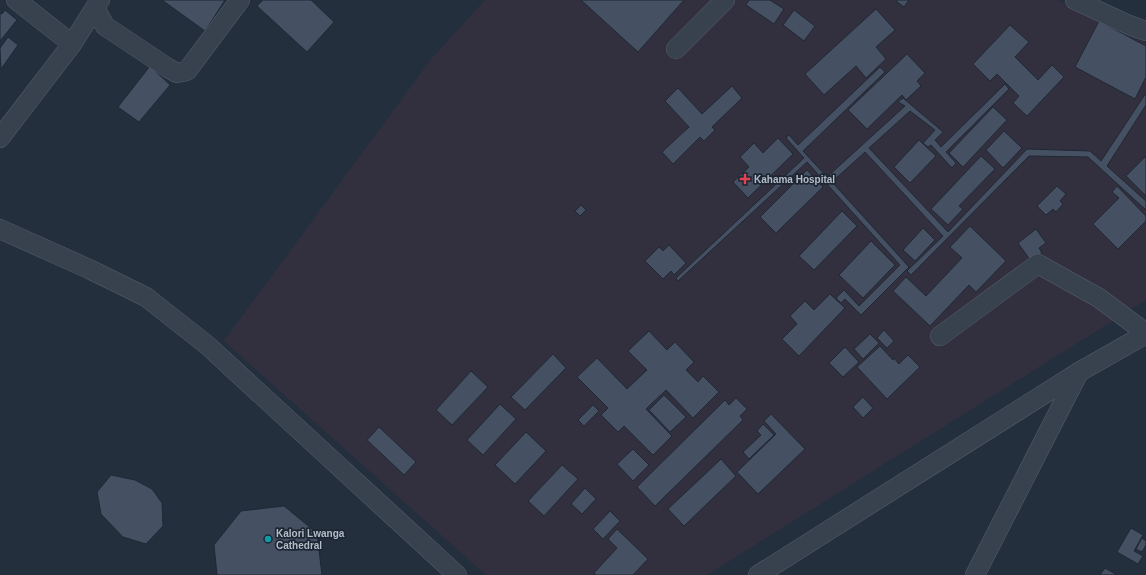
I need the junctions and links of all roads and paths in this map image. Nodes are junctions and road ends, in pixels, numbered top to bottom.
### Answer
1 (16, 0) edge
2 (240, 0) edge
3 (725, 0) edge
4 (1075, 0) edge
5 (97, 4) edge
6 (1146, 31) edge
7 (72, 44) junction
8 (676, 49) dead end
9 (0, 138) edge
10 (0, 229) edge
11 (1146, 334) edge
12 (940, 336) dead end
13 (1079, 372) junction
14 (457, 575) edge
15 (758, 575) edge
16 (975, 575) edge

1 - 7 street
2 - 5 street
3 - 8 street
4 - 6 street
5 - 7 street
7 - 9 street
10 - 14 street
11 - 12 street
11 - 13 street
13 - 15 street
13 - 16 street

